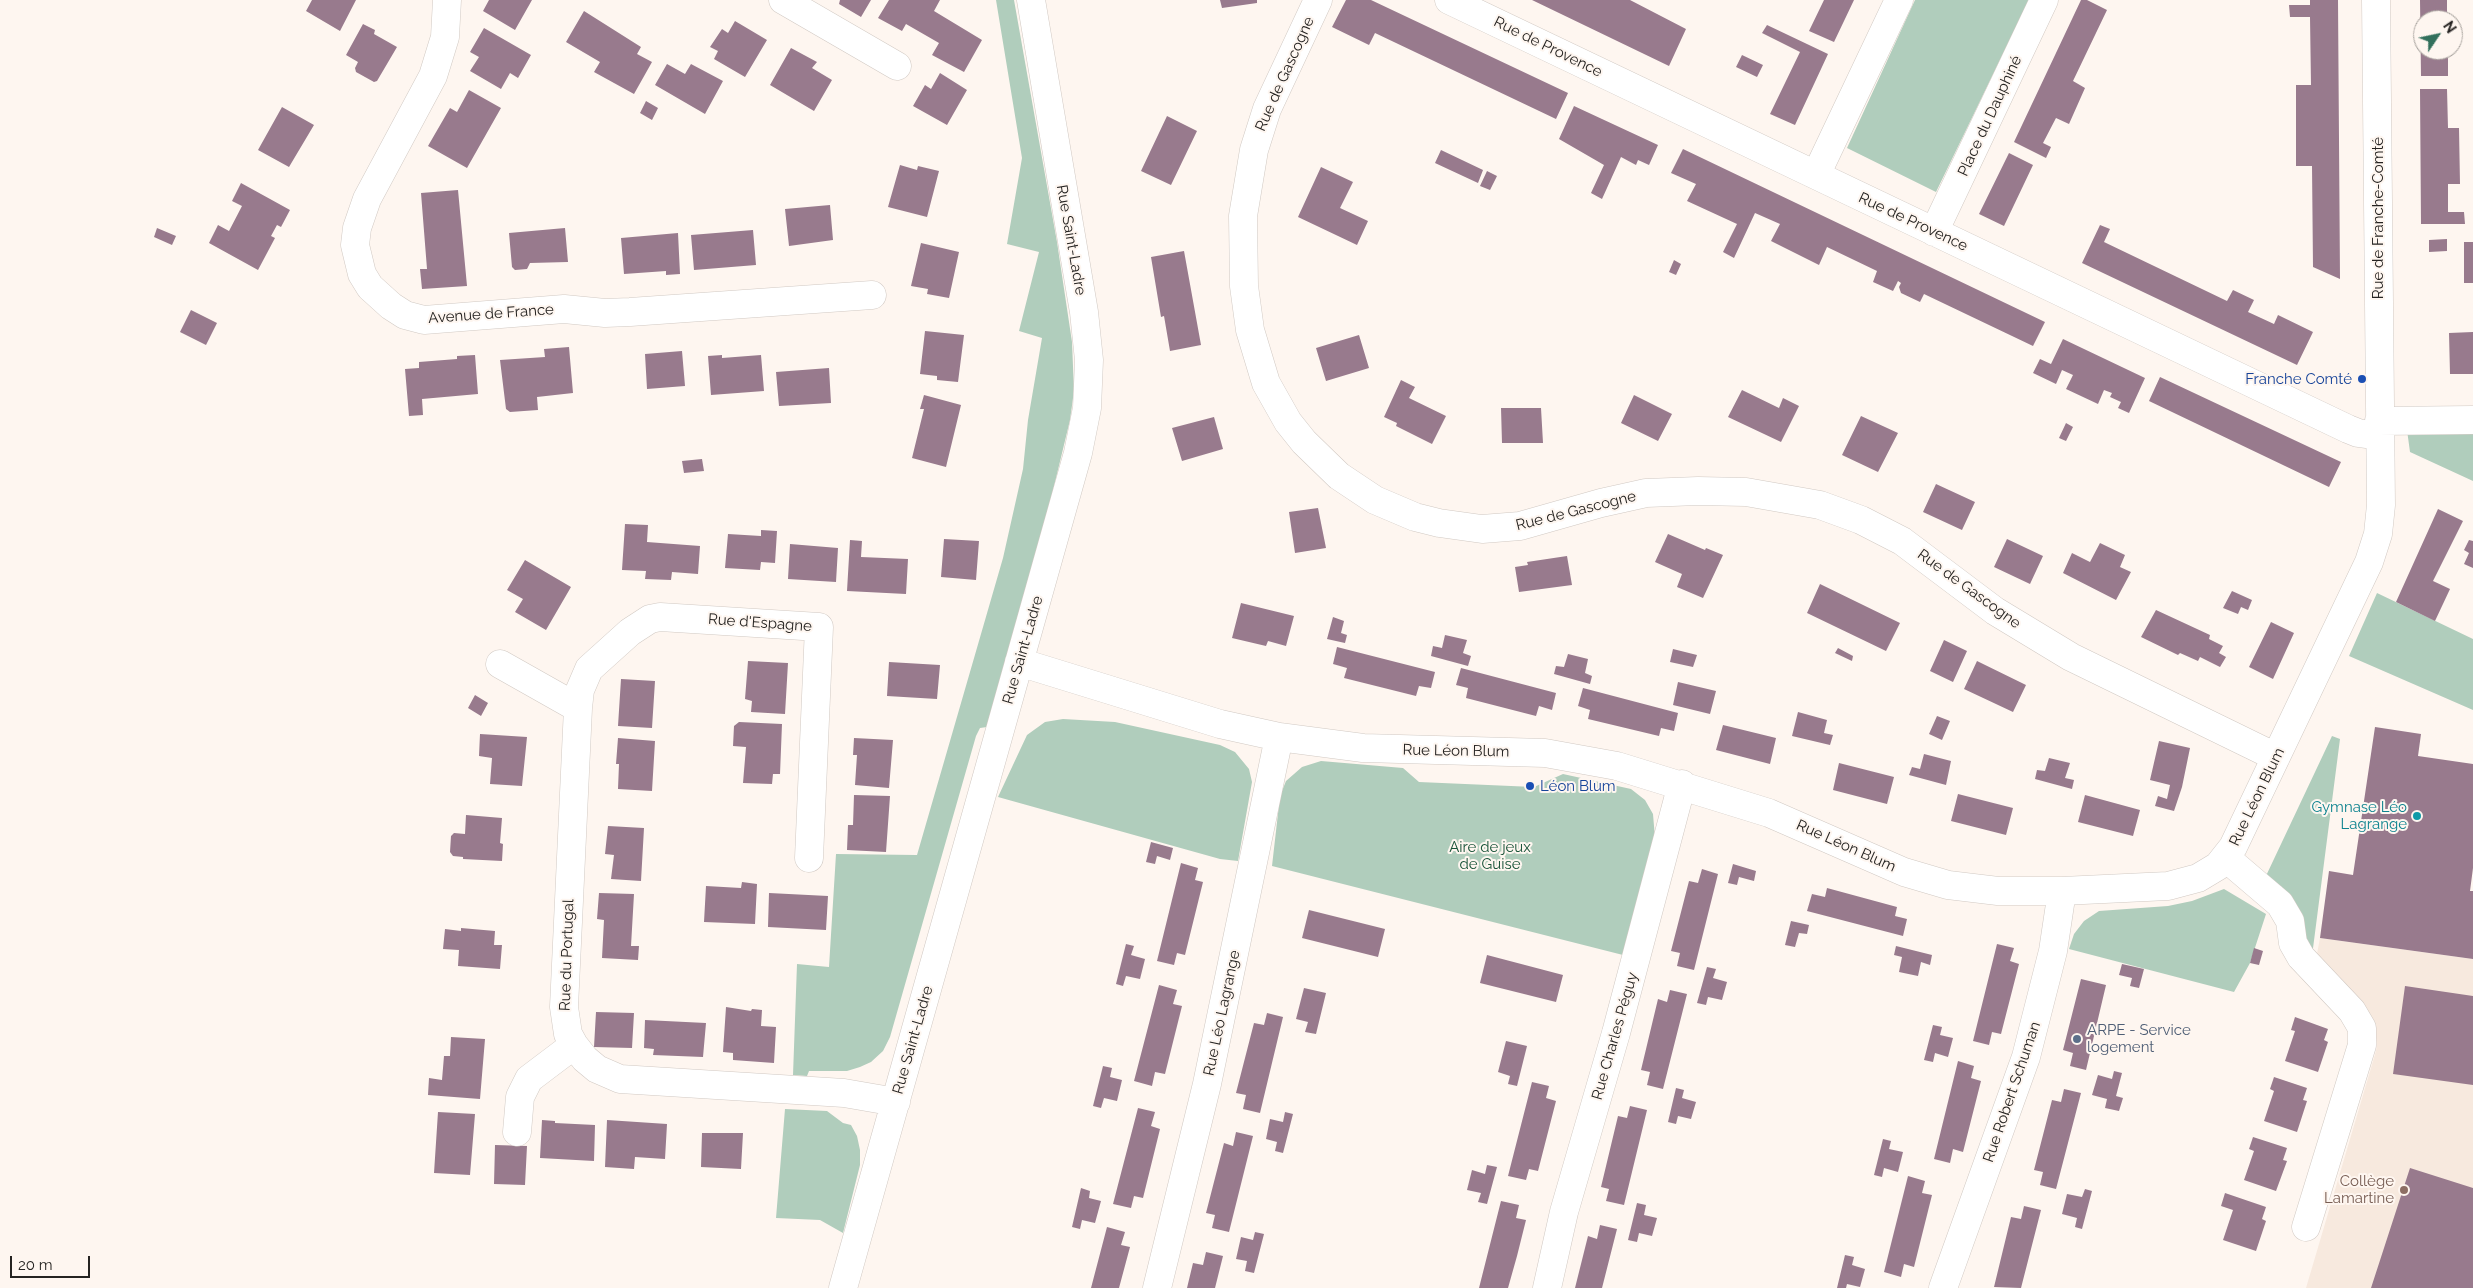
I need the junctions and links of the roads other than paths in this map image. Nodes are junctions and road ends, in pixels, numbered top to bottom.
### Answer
1 (447, 0) edge
2 (783, 0) edge
3 (1031, 0) edge
4 (1318, 0) edge
5 (1449, 0) edge
6 (1899, 0) edge
7 (2044, 0) edge
8 (2376, 0) edge
9 (897, 66) dead end
10 (1816, 175) junction
11 (1934, 232) junction
12 (872, 295) dead end
13 (2473, 420) edge
14 (2380, 429) junction
15 (1019, 662) junction
16 (500, 664) dead end
17 (578, 708) junction
18 (1279, 737) junction
19 (2276, 756) junction
20 (1682, 784) junction
21 (809, 858) dead end
22 (2226, 858) junction
23 (2062, 891) junction
24 (574, 1046) junction
25 (896, 1102) junction
26 (517, 1132) dead end
27 (2306, 1227) dead end
28 (843, 1288) edge
29 (1157, 1288) edge
30 (1547, 1288) edge
31 (1943, 1288) edge

1 - 12 street, Avenue de France
2 - 9 street
3 - 15 street, Rue Saint-Ladre
4 - 19 street, Rue de Gascogne
5 - 10 street, Rue de Provence
6 - 10 street
7 - 11 street, Place du Dauphiné
8 - 14 street, Rue de Franche-Comté
10 - 11 street, Rue de Provence
11 - 14 street, Rue de Provence
13 - 14 street, Rue de Provence
14 - 19 street, Rue Léon Blum
15 - 18 street, Rue Léon Blum
15 - 25 street, Rue Saint-Ladre
16 - 17 street
17 - 21 street, Rue d'Espagne
17 - 24 street, Rue du Portugal
18 - 20 street, Rue Léon Blum
18 - 29 street, Rue Léo Lagrange
19 - 22 street, Rue Léon Blum
20 - 23 street, Rue Léon Blum
20 - 30 street, Rue Charles Péguy
22 - 23 street, Rue Léon Blum
22 - 27 street
23 - 31 street, Rue Robert Schuman
24 - 25 street, Rue du Portugal
24 - 26 street
25 - 28 street, Rue Saint-Ladre

